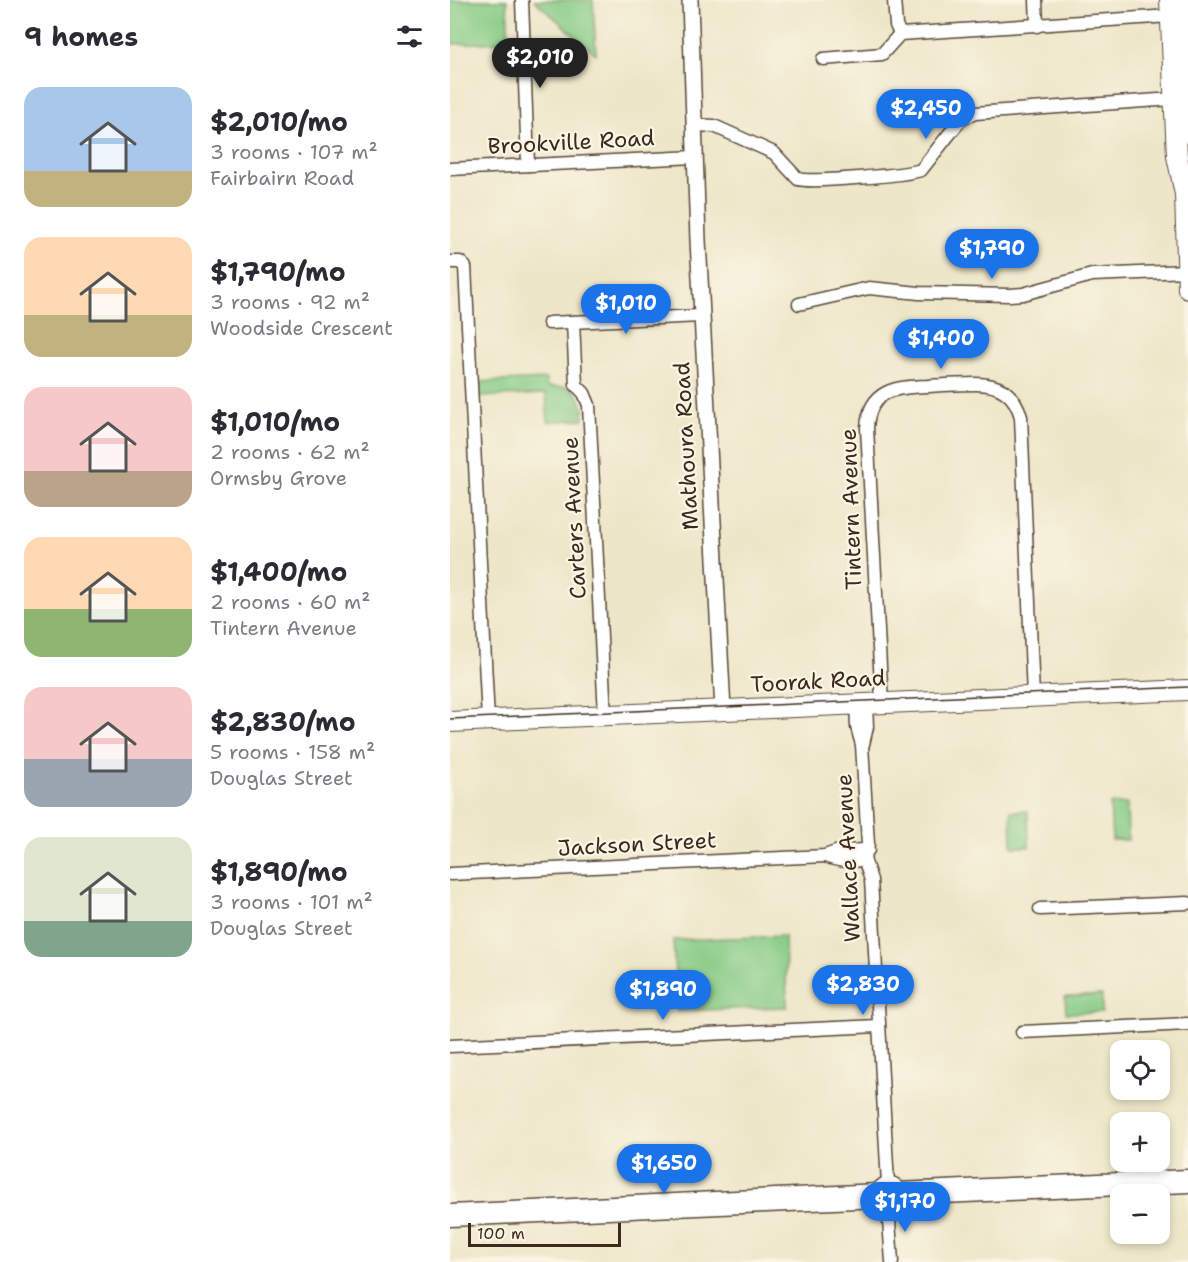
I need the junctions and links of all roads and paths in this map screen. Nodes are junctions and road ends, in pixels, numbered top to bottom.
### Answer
1 (522, 0) edge
2 (690, 0) edge
3 (894, 0) edge
4 (1036, 0) edge
5 (1177, 6) edge
6 (1037, 26) junction
7 (900, 34) junction
8 (824, 59) dead end
9 (1180, 99) edge
10 (694, 125) junction
11 (1188, 131) edge
12 (1184, 157) edge
13 (695, 158) junction
14 (528, 165) junction
15 (450, 169) edge
16 (450, 262) edge
17 (1187, 271) edge
18 (1188, 289) edge
19 (799, 304) dead end
20 (701, 316) junction
21 (573, 322) junction
22 (549, 323) dead end
23 (1188, 690) edge
24 (1033, 696) junction
25 (868, 703) junction
26 (723, 710) junction
27 (605, 715) junction
28 (488, 720) junction
29 (450, 722) edge
30 (866, 855) junction
31 (450, 874) edge
32 (1188, 903) edge
33 (1040, 909) dead end
34 (1188, 1024) edge
35 (878, 1026) junction
36 (1022, 1032) dead end
37 (450, 1046) edge
38 (1188, 1176) edge
39 (1188, 1186) edge
40 (889, 1195) junction
41 (450, 1211) edge
42 (450, 1220) edge
43 (892, 1262) edge

1 - 14 street
2 - 10 street, Mathoura Road
3 - 7 street
4 - 6 street
5 - 6 street
5 - 9 main road
6 - 7 street
7 - 8 street
9 - 10 street
9 - 11 main road
9 - 12 main road
10 - 13 street, Mathoura Road
12 - 17 main road
13 - 14 street, Brookville Road
13 - 20 street, Mathoura Road
14 - 15 street, Brookville Road
16 - 28 street
17 - 18 main road
17 - 19 street
20 - 21 street
20 - 26 street, Mathoura Road
21 - 22 street
21 - 27 street, Carters Avenue
23 - 24 main road, Toorak Road
24 - 25 main road, Toorak Road
24 - 25 street, Tintern Avenue
25 - 26 main road, Toorak Road
25 - 30 street, Wallace Avenue
26 - 27 main road, Toorak Road
27 - 28 main road, Toorak Road
28 - 29 main road, Toorak Road
30 - 31 street, Jackson Street
30 - 35 street, Wallace Avenue
32 - 33 street
34 - 36 street
35 - 37 street
35 - 40 street, Wallace Avenue
38 - 40 street
39 - 40 street
40 - 41 street
40 - 42 street
40 - 43 street, Wallace Avenue

